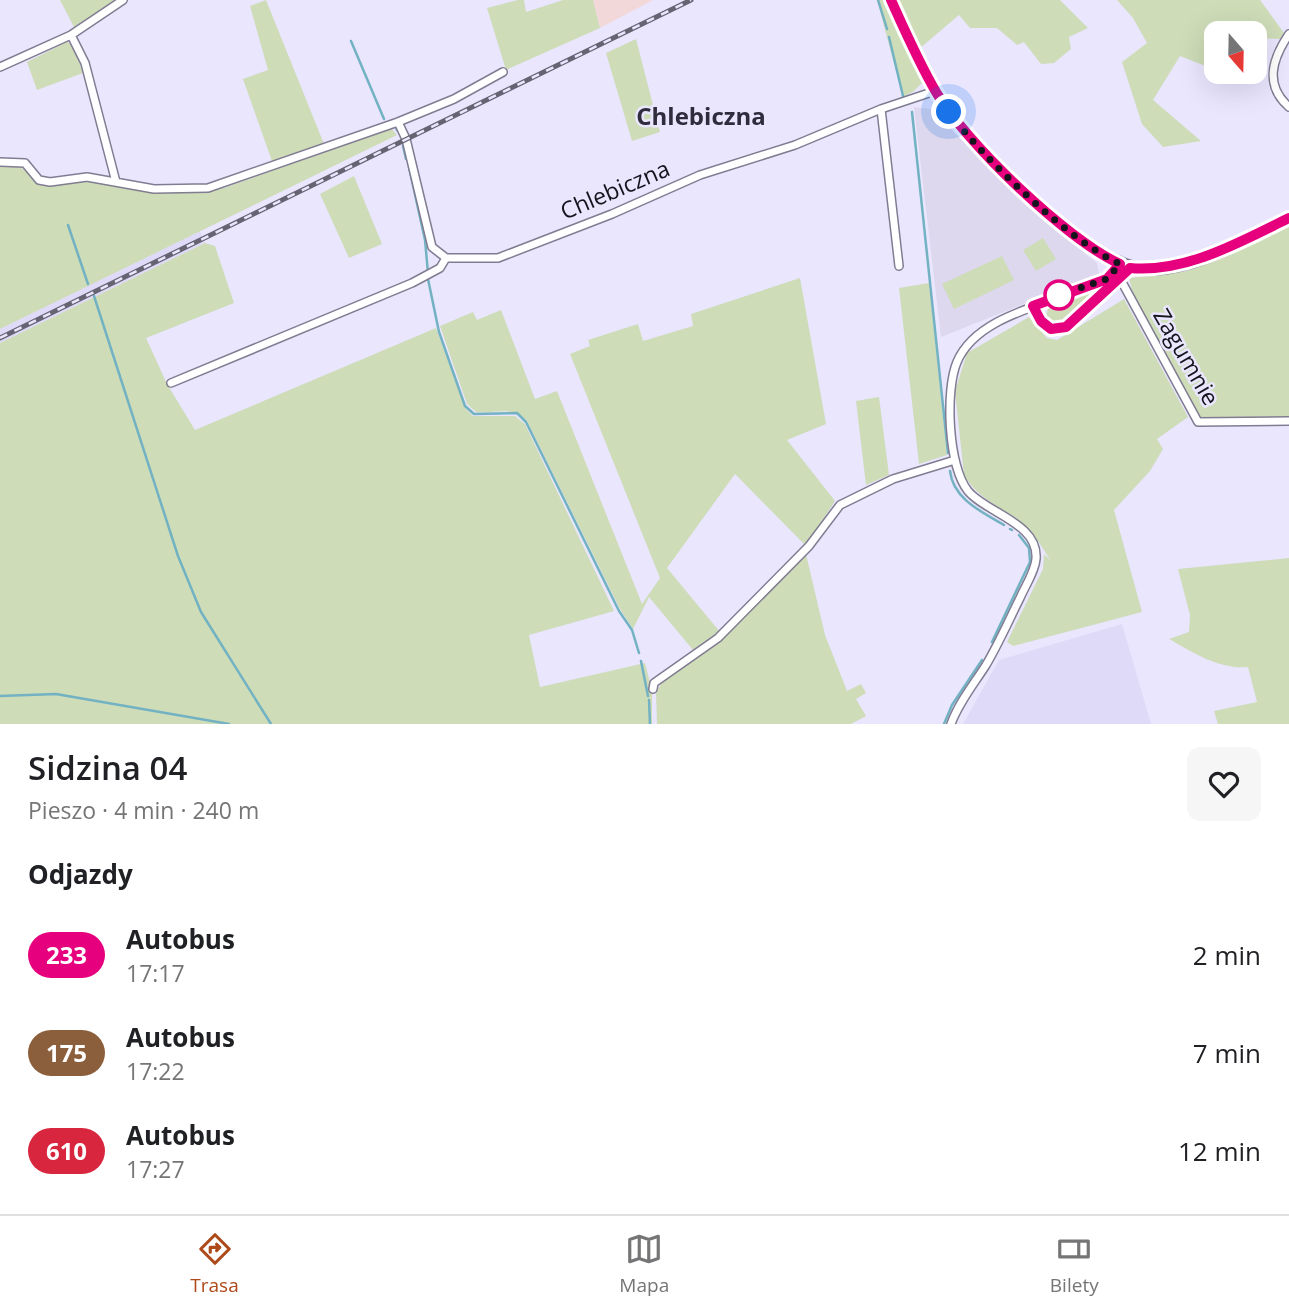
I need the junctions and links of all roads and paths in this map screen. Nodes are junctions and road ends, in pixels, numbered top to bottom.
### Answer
1 (123, 0) edge
2 (891, 0) edge
3 (1289, 34) edge
4 (71, 35) junction
5 (0, 67) edge
6 (503, 72) dead end
7 (935, 91) junction
8 (1289, 107) edge
9 (881, 109) junction
10 (398, 122) junction
11 (0, 162) edge
12 (116, 182) junction
13 (1289, 218) edge
14 (446, 258) junction
15 (899, 266) dead end
16 (1121, 271) junction
17 (1033, 306) junction
18 (171, 383) dead end
19 (1289, 421) edge
20 (955, 460) junction
21 (653, 689) dead end
22 (951, 724) edge

1 - 4 street
2 - 7 street
3 - 8 street
4 - 5 street
4 - 12 street
6 - 10 street
7 - 9 street, Chlebiczna
7 - 16 street
9 - 14 street, Chlebiczna
9 - 15 street
10 - 12 street
10 - 14 street
11 - 12 street
13 - 16 street
14 - 18 street
16 - 17 street
16 - 17 street
16 - 19 street, Zagumnie
17 - 20 street
20 - 21 street
20 - 22 street

